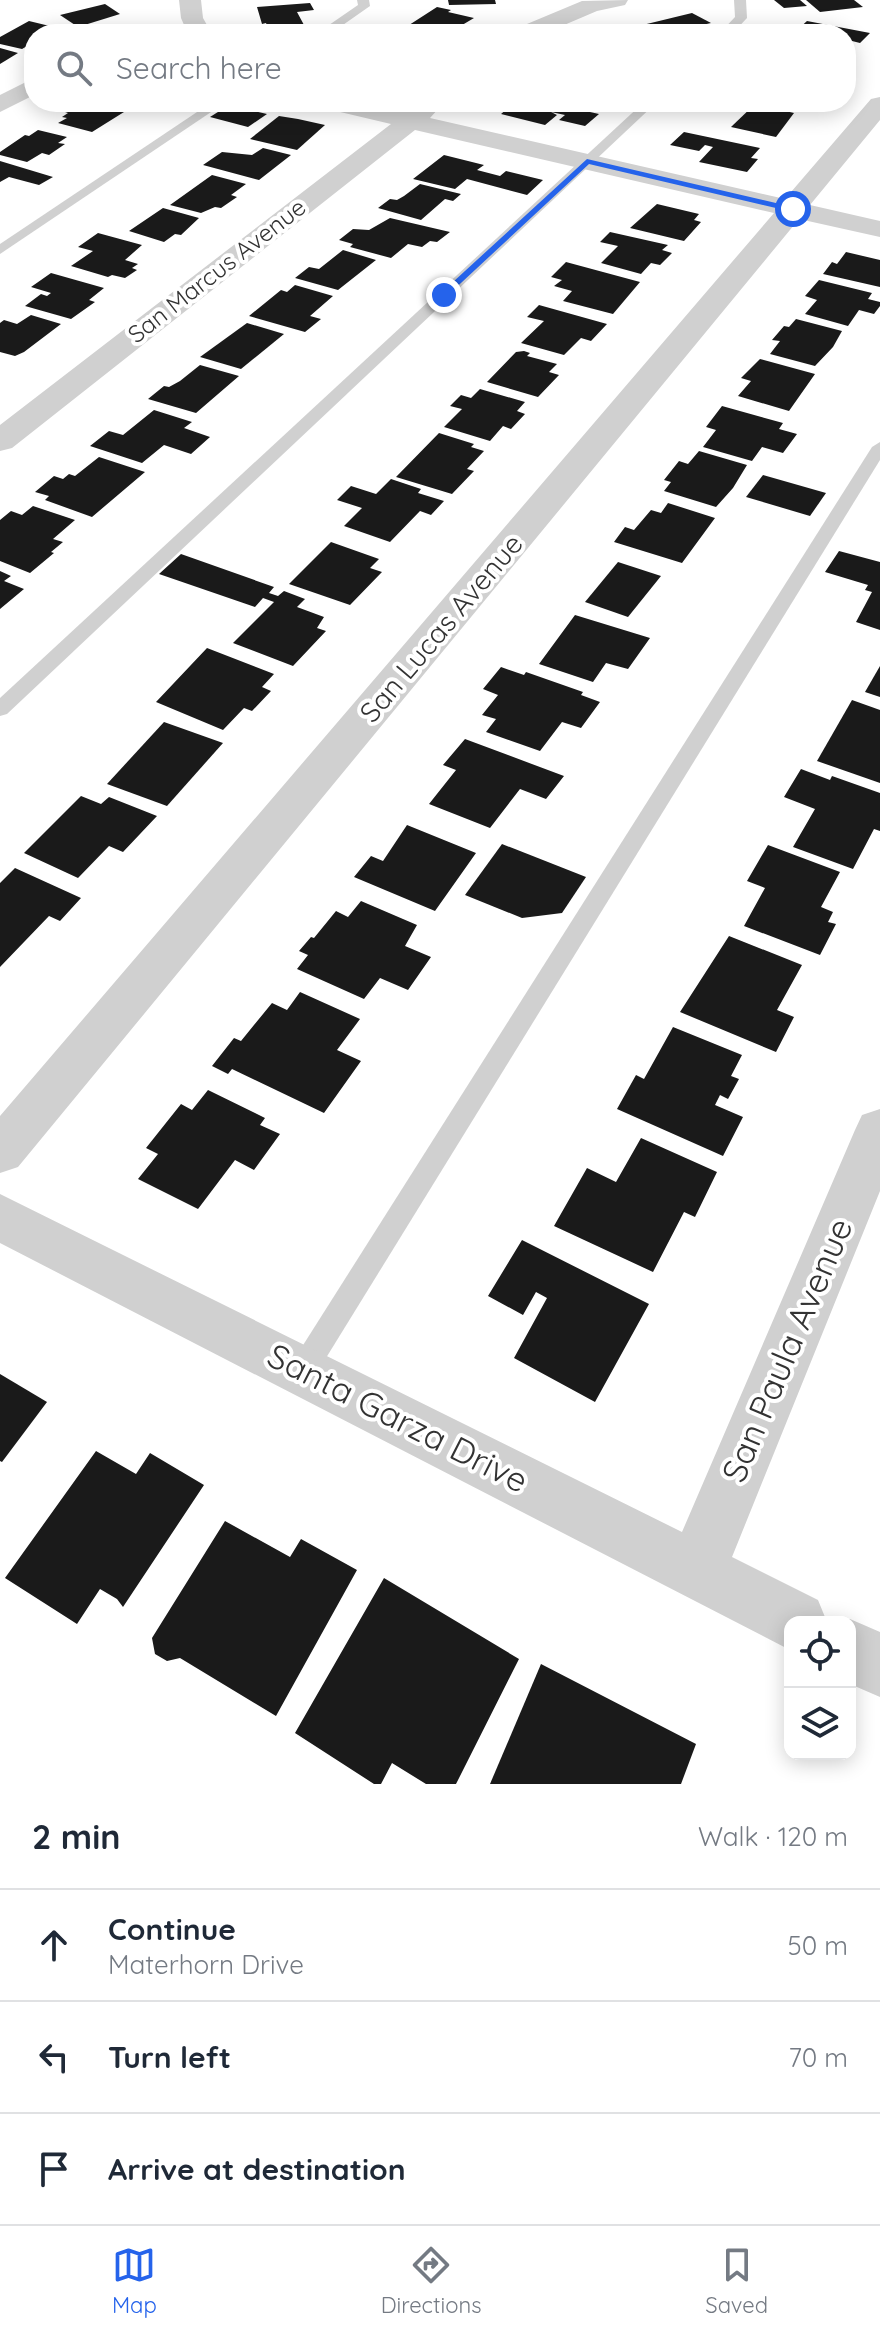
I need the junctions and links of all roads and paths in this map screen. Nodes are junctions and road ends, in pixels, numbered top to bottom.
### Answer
1 (190, 0) edge
2 (363, 0) edge
3 (617, 0) edge
4 (740, 0) edge
5 (584, 3) edge
6 (196, 24) edge
7 (337, 24) edge
8 (543, 24) edge
9 (735, 24) edge
10 (24, 91) edge
11 (880, 104) edge
12 (0, 105) edge
13 (205, 112) edge
14 (371, 112) edge
15 (422, 112) edge
16 (640, 112) edge
17 (410, 121) junction
18 (587, 162) junction
19 (793, 209) junction
20 (880, 229) edge
21 (0, 250) edge
22 (0, 441) edge
23 (880, 447) edge
24 (0, 709) edge
25 (880, 1130) edge
26 (0, 1152) edge
27 (0, 1217) edge
28 (303, 1370) junction
29 (696, 1570) junction
30 (784, 1616) edge
31 (856, 1653) edge
32 (880, 1666) edge

1 - 6 street
2 - 7 lane
3 - 5 street
4 - 9 lane
5 - 8 street
10 - 12 street
11 - 19 street, San Lucas Avenue
13 - 21 lane
14 - 17 street
15 - 17 street, San Marcus Avenue
16 - 18 lane
17 - 18 street
17 - 22 street, San Marcus Avenue
18 - 19 street
18 - 24 lane
19 - 20 street
19 - 26 street, San Lucas Avenue
23 - 28 lane
25 - 29 street, San Paula Avenue
27 - 28 street, Santa Garza Drive
28 - 29 street, Santa Garza Drive
29 - 30 street, Santa Garza Drive
31 - 32 street

